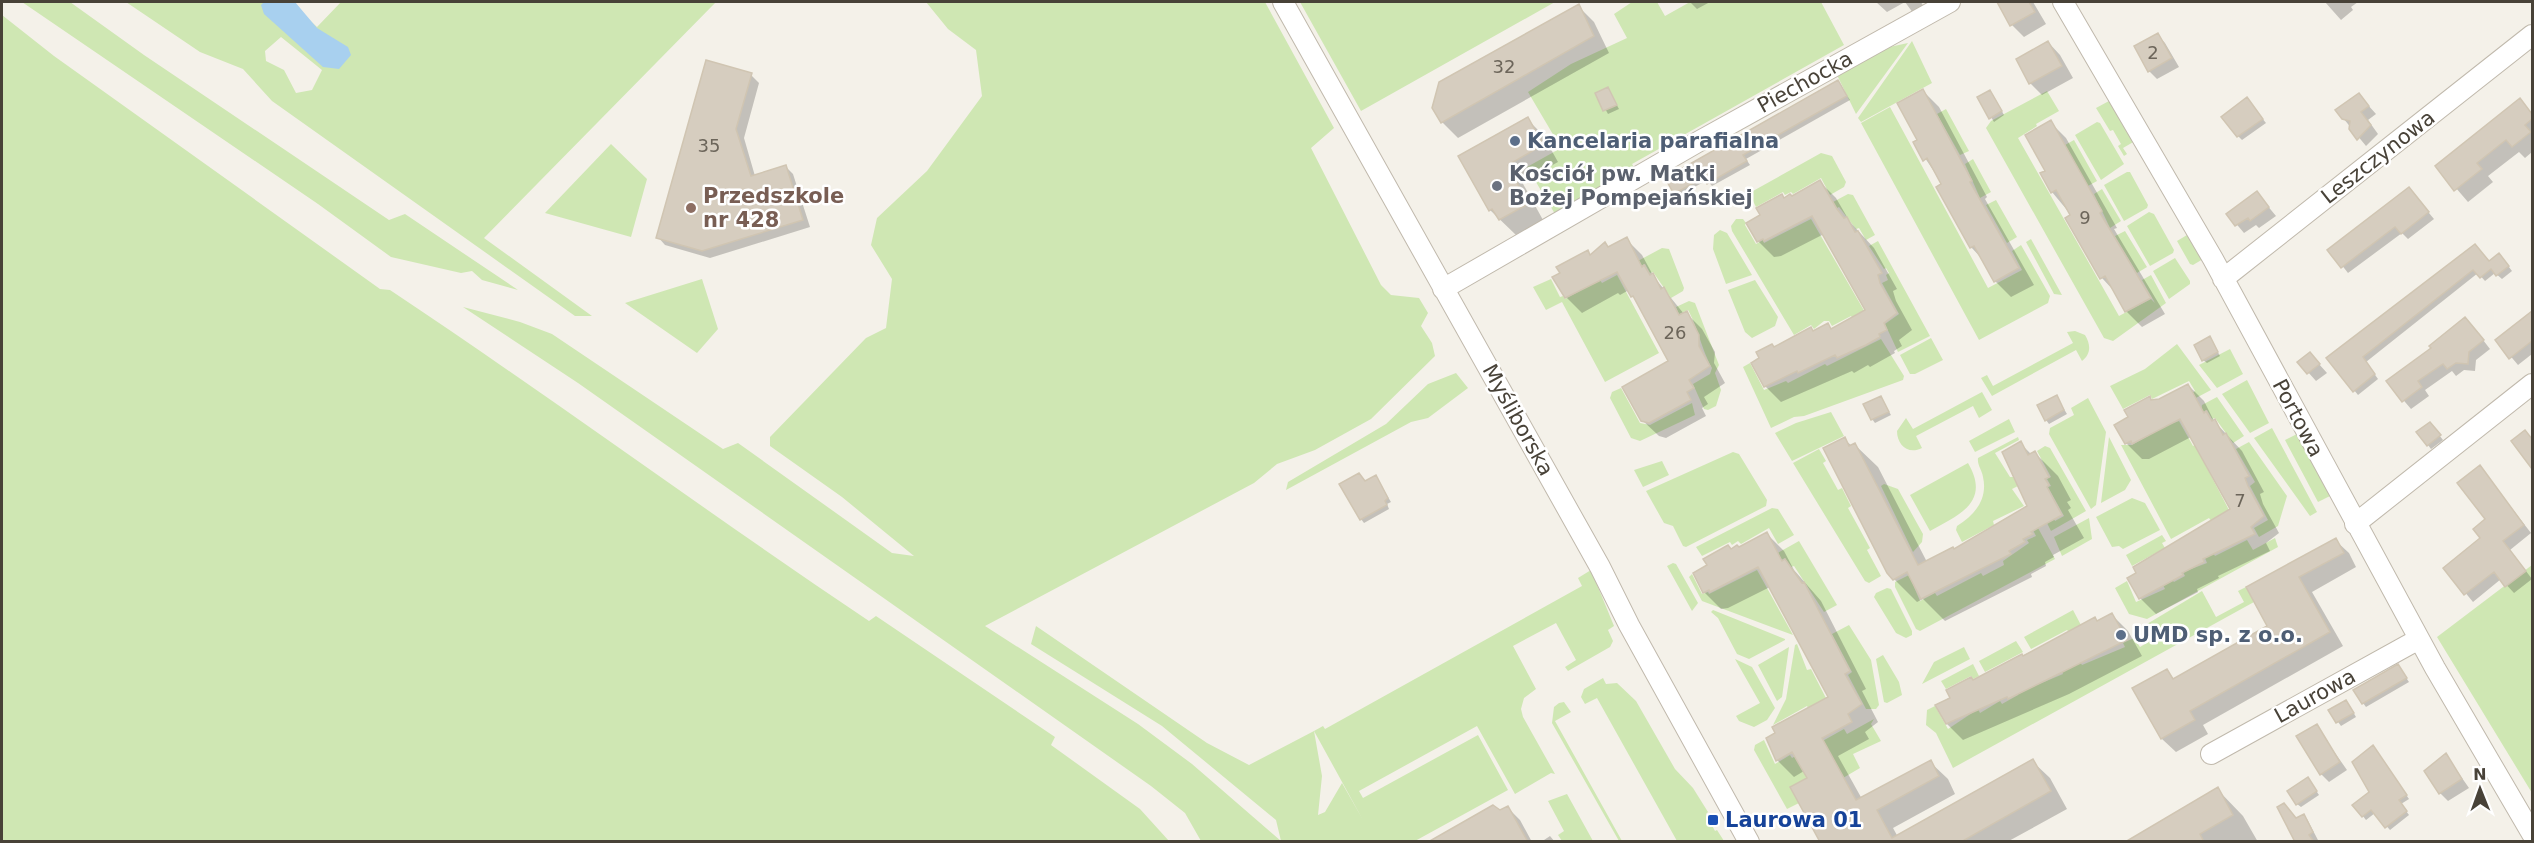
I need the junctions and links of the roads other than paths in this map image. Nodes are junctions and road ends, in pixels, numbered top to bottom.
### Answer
1 (1283, 2) edge
2 (1950, 2) edge
3 (2063, 2) edge
4 (2532, 35) edge
5 (2223, 279) junction
6 (1443, 289) junction
7 (2532, 384) edge
8 (2355, 524) junction
9 (2419, 639) junction
10 (2211, 754) dead end
11 (2531, 831) edge
12 (1749, 842) edge

1 - 6 street, Myśliborska
2 - 6 street, Piechocka
3 - 5 street, Portowa
4 - 5 street, Leszczynowa
5 - 8 street, Portowa
6 - 12 street, Myśliborska
7 - 8 street
8 - 9 street, Portowa
9 - 10 street, Laurowa
9 - 11 street, Portowa

